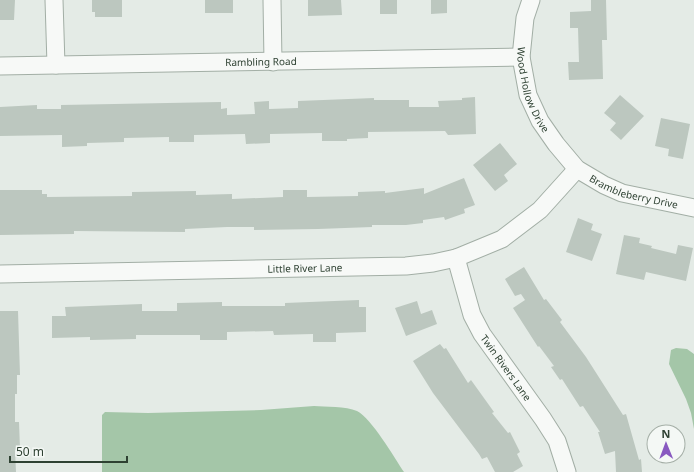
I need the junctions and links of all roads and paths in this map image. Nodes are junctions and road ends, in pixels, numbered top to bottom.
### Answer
1 (54, 0) edge
2 (272, 0) edge
3 (531, 0) edge
4 (521, 57) junction
5 (273, 62) junction
6 (56, 65) junction
7 (0, 66) edge
8 (577, 169) junction
9 (694, 208) edge
10 (456, 258) junction
11 (0, 274) edge
12 (567, 472) edge

1 - 6 street
2 - 5 street
3 - 4 street, Wood Hollow Drive
4 - 5 street, Rambling Road
4 - 8 street, Wood Hollow Drive
5 - 6 street, Rambling Road
6 - 7 street, Rambling Road
8 - 9 street, Brambleberry Drive
8 - 10 street, Little River Lane
10 - 11 street, Little River Lane
10 - 12 street, Twin Rivers Lane

